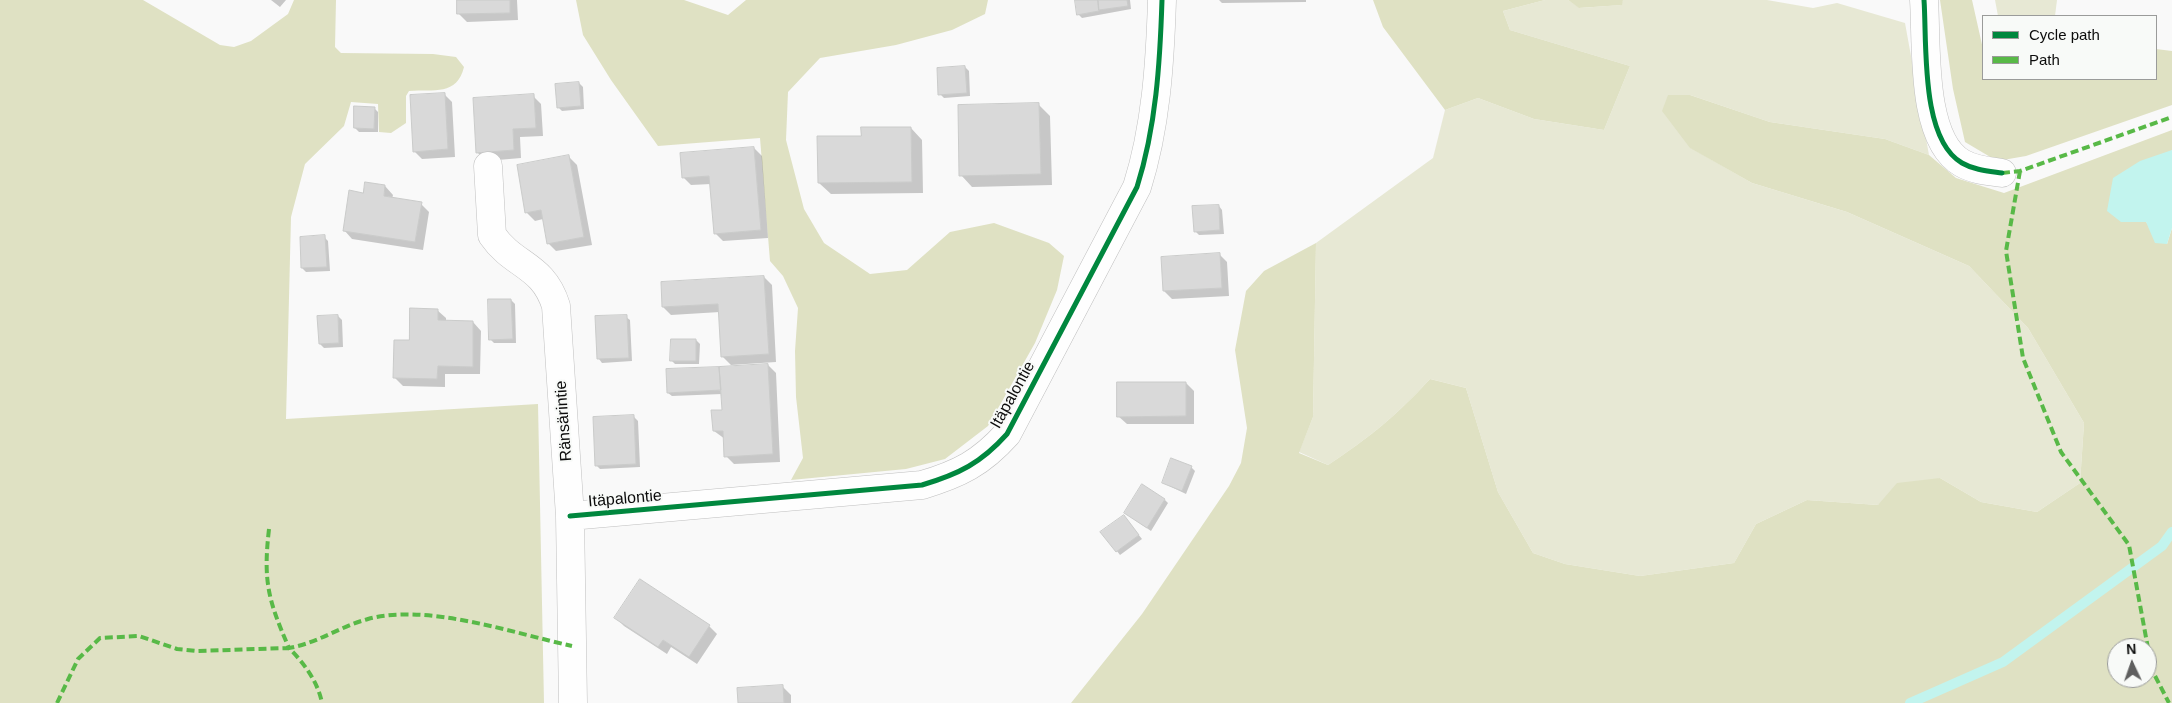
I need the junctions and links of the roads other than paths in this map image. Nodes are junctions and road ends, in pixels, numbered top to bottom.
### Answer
1 (1162, 0) edge
2 (1924, 0) edge
3 (488, 166) dead end
4 (2002, 174) dead end
5 (570, 516) junction
6 (573, 703) edge

1 - 5 street, Itäpalontie
2 - 4 street
3 - 5 street, Ränsärintie
5 - 6 street, Ränsärintie

